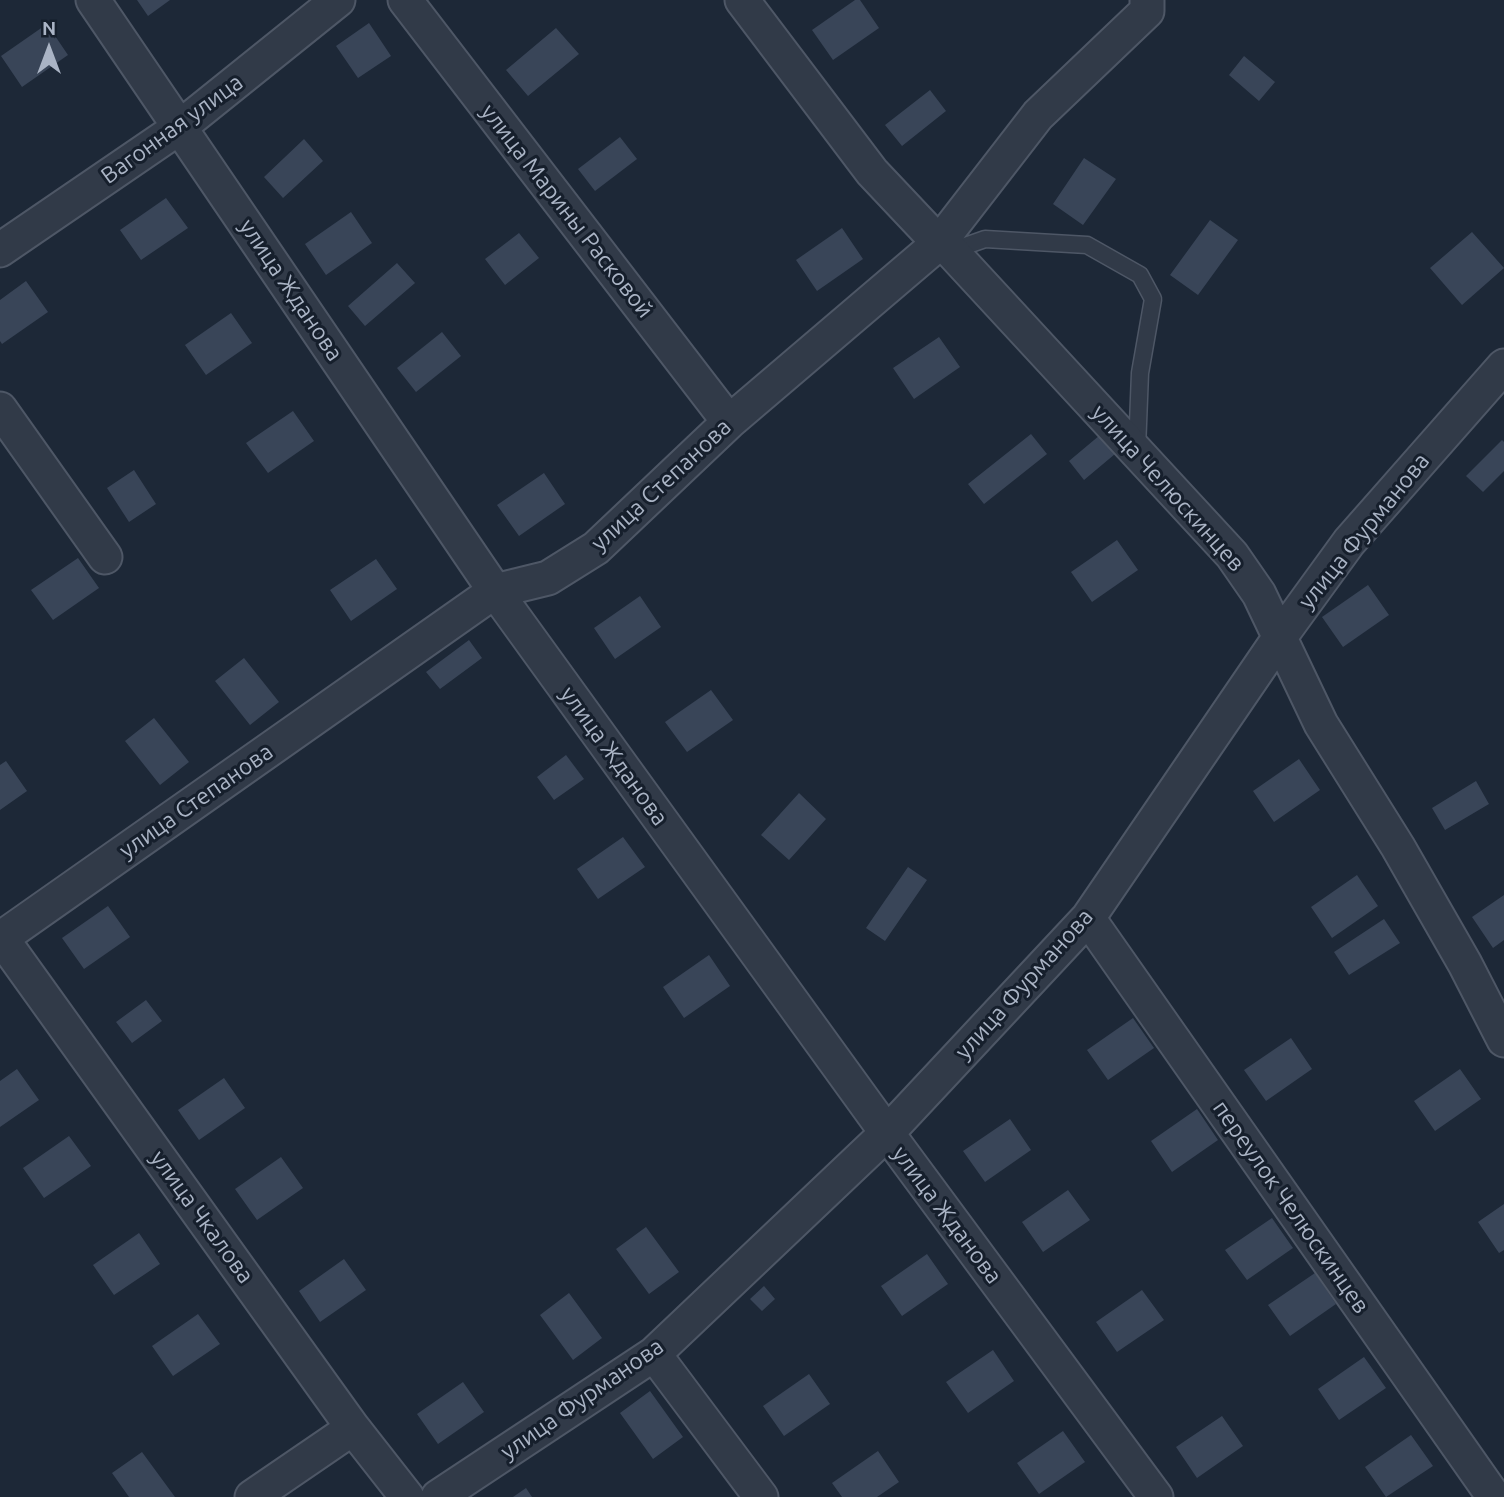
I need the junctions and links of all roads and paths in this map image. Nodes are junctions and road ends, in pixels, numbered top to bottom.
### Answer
1 (93, 0) edge
2 (338, 0) edge
3 (405, 0) edge
4 (742, 0) edge
5 (1152, 4) edge
6 (180, 127) junction
7 (945, 247) junction
8 (0, 250) edge
9 (1504, 367) edge
10 (0, 409) edge
11 (729, 422) junction
12 (1137, 452) junction
13 (105, 557) dead end
14 (495, 592) junction
15 (1280, 637) junction
16 (1087, 918) junction
17 (0, 937) edge
18 (1504, 1040) edge
19 (887, 1133) junction
20 (654, 1354) junction
21 (353, 1428) junction
22 (252, 1497) edge
23 (407, 1497) edge
24 (438, 1497) edge
25 (761, 1497) edge
26 (1156, 1497) edge
27 (1494, 1497) edge

1 - 6 street, улица Жданова
2 - 6 street, Вагонная улица
3 - 11 street, улица Марины Расковой
4 - 7 street, улица Челюскинцев
5 - 7 street, улица Степанова
6 - 8 street, Вагонная улица
6 - 14 street, улица Жданова
7 - 11 street, улица Степанова
7 - 12 street, улица Челюскинцев
7 - 12 lane
9 - 15 street, улица Фурманова
10 - 13 street
11 - 14 street, улица Степанова
12 - 15 street, улица Челюскинцев
14 - 17 street, улица Степанова
14 - 19 street, улица Жданова
15 - 16 street, улица Фурманова
15 - 18 street, улица Челюскинцев
16 - 19 street, улица Фурманова
16 - 27 street, переулок Челюскинцев
17 - 21 street, улица Чкалова
19 - 20 street, улица Фурманова
19 - 26 street, улица Жданова
20 - 24 street, улица Фурманова
20 - 25 street
21 - 22 street
21 - 23 street, улица Чкалова

